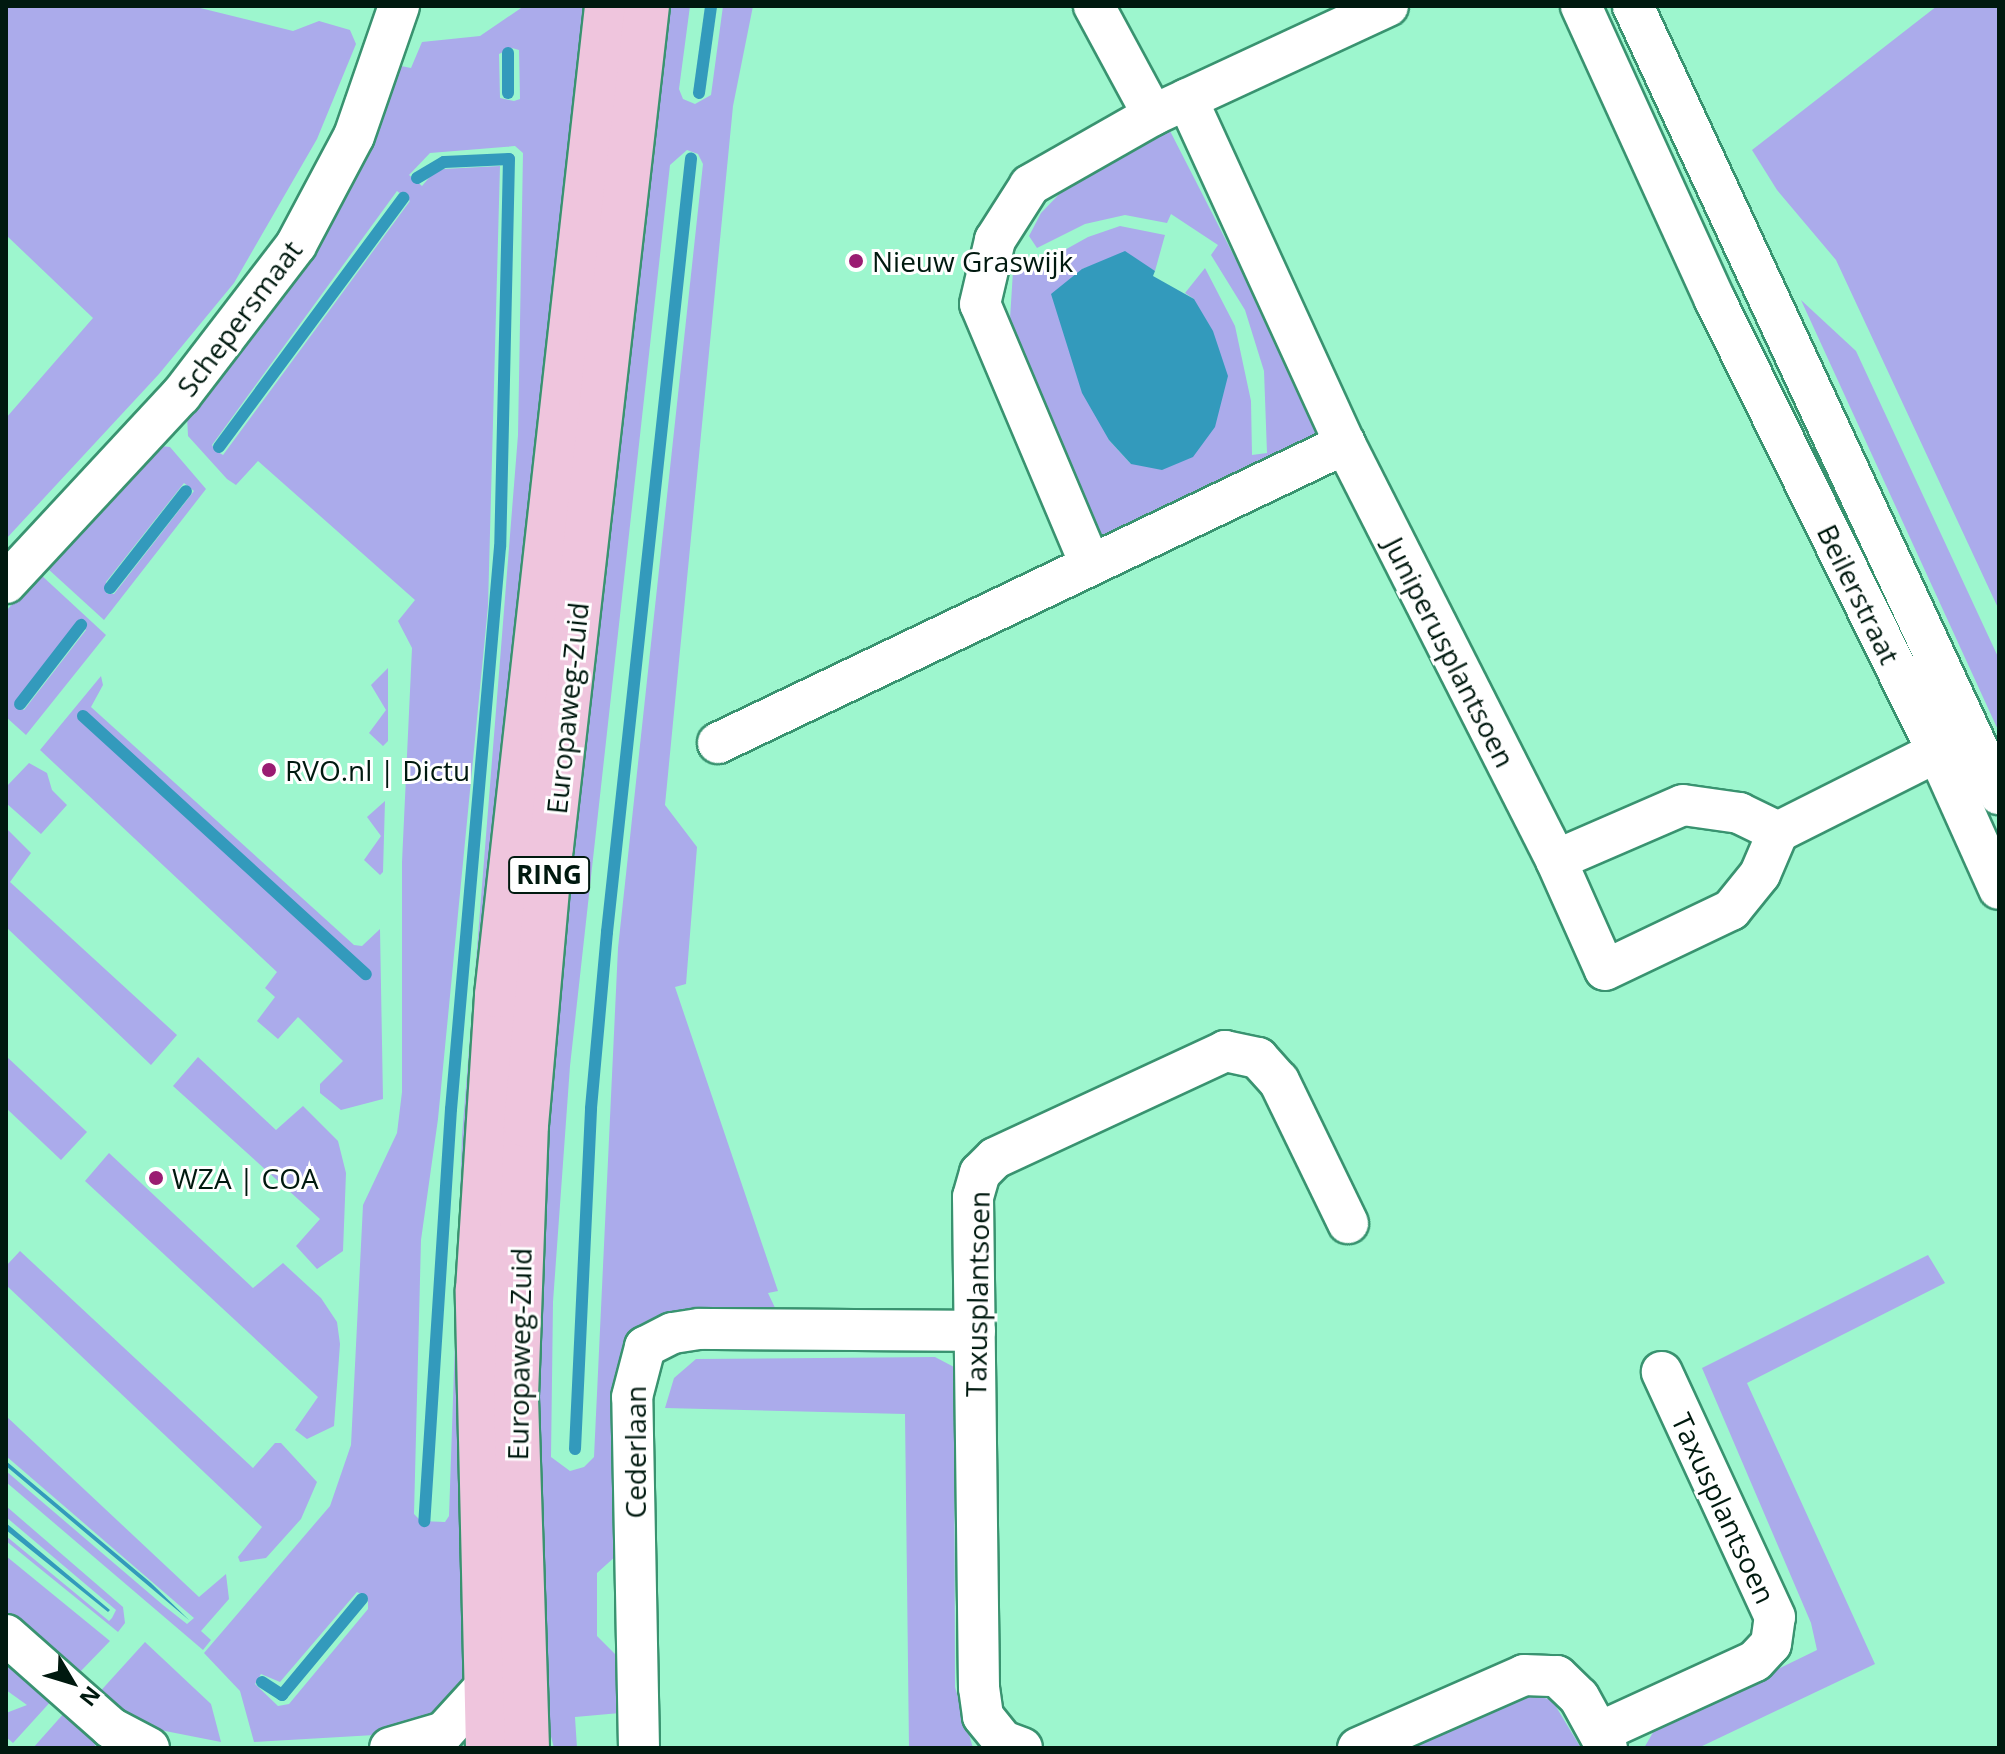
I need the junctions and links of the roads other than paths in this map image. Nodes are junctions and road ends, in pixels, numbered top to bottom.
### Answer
1 (607, 6) edge
2 (647, 6) edge
3 (1094, 6) edge
4 (1388, 6) edge
5 (1581, 6) edge
6 (1633, 6) edge
7 (387, 9) edge
8 (1170, 107) junction
9 (1764, 281) junction
10 (1715, 300) junction
11 (1345, 444) junction
12 (1090, 564) junction
13 (6, 583) edge
14 (718, 743) dead end
15 (1954, 743) junction
16 (1999, 794) edge
17 (1778, 832) junction
18 (1556, 860) junction
19 (1999, 889) edge
20 (1348, 1223) dead end
21 (975, 1331) junction
22 (1662, 1372) dead end
23 (6, 1635) edge
24 (484, 1688) junction
25 (1604, 1740) edge
26 (149, 1748) edge
27 (390, 1748) edge
28 (488, 1748) edge
29 (527, 1748) edge
30 (639, 1748) edge
31 (1022, 1748) edge
32 (1358, 1748) edge

1 - 24 main road, Europaweg-Zuid / RING
2 - 29 main road, Europaweg-Zuid / RING
3 - 8 street, Juniperusplantsoen
4 - 8 street
5 - 10 street, Beilerstraat
6 - 9 street, Beilerstraat
7 - 13 street, Schepersmaat
8 - 11 street, Juniperusplantsoen
8 - 12 street
9 - 10 street
9 - 15 street, Beilerstraat
10 - 15 street, Beilerstraat
11 - 12 street
11 - 18 street, Juniperusplantsoen
12 - 14 street
15 - 16 street, Beilerstraat
15 - 17 street
15 - 19 street, Beilerstraat
17 - 18 street
17 - 18 street, Juniperusplantsoen
20 - 21 street, Taxusplantsoen
21 - 30 street, Cederlaan
21 - 31 street, Taxusplantsoen
22 - 25 street, Taxusplantsoen
23 - 26 street
24 - 27 street
24 - 28 main road, Europaweg-Zuid / RING
25 - 32 street, Taxusplantsoen

